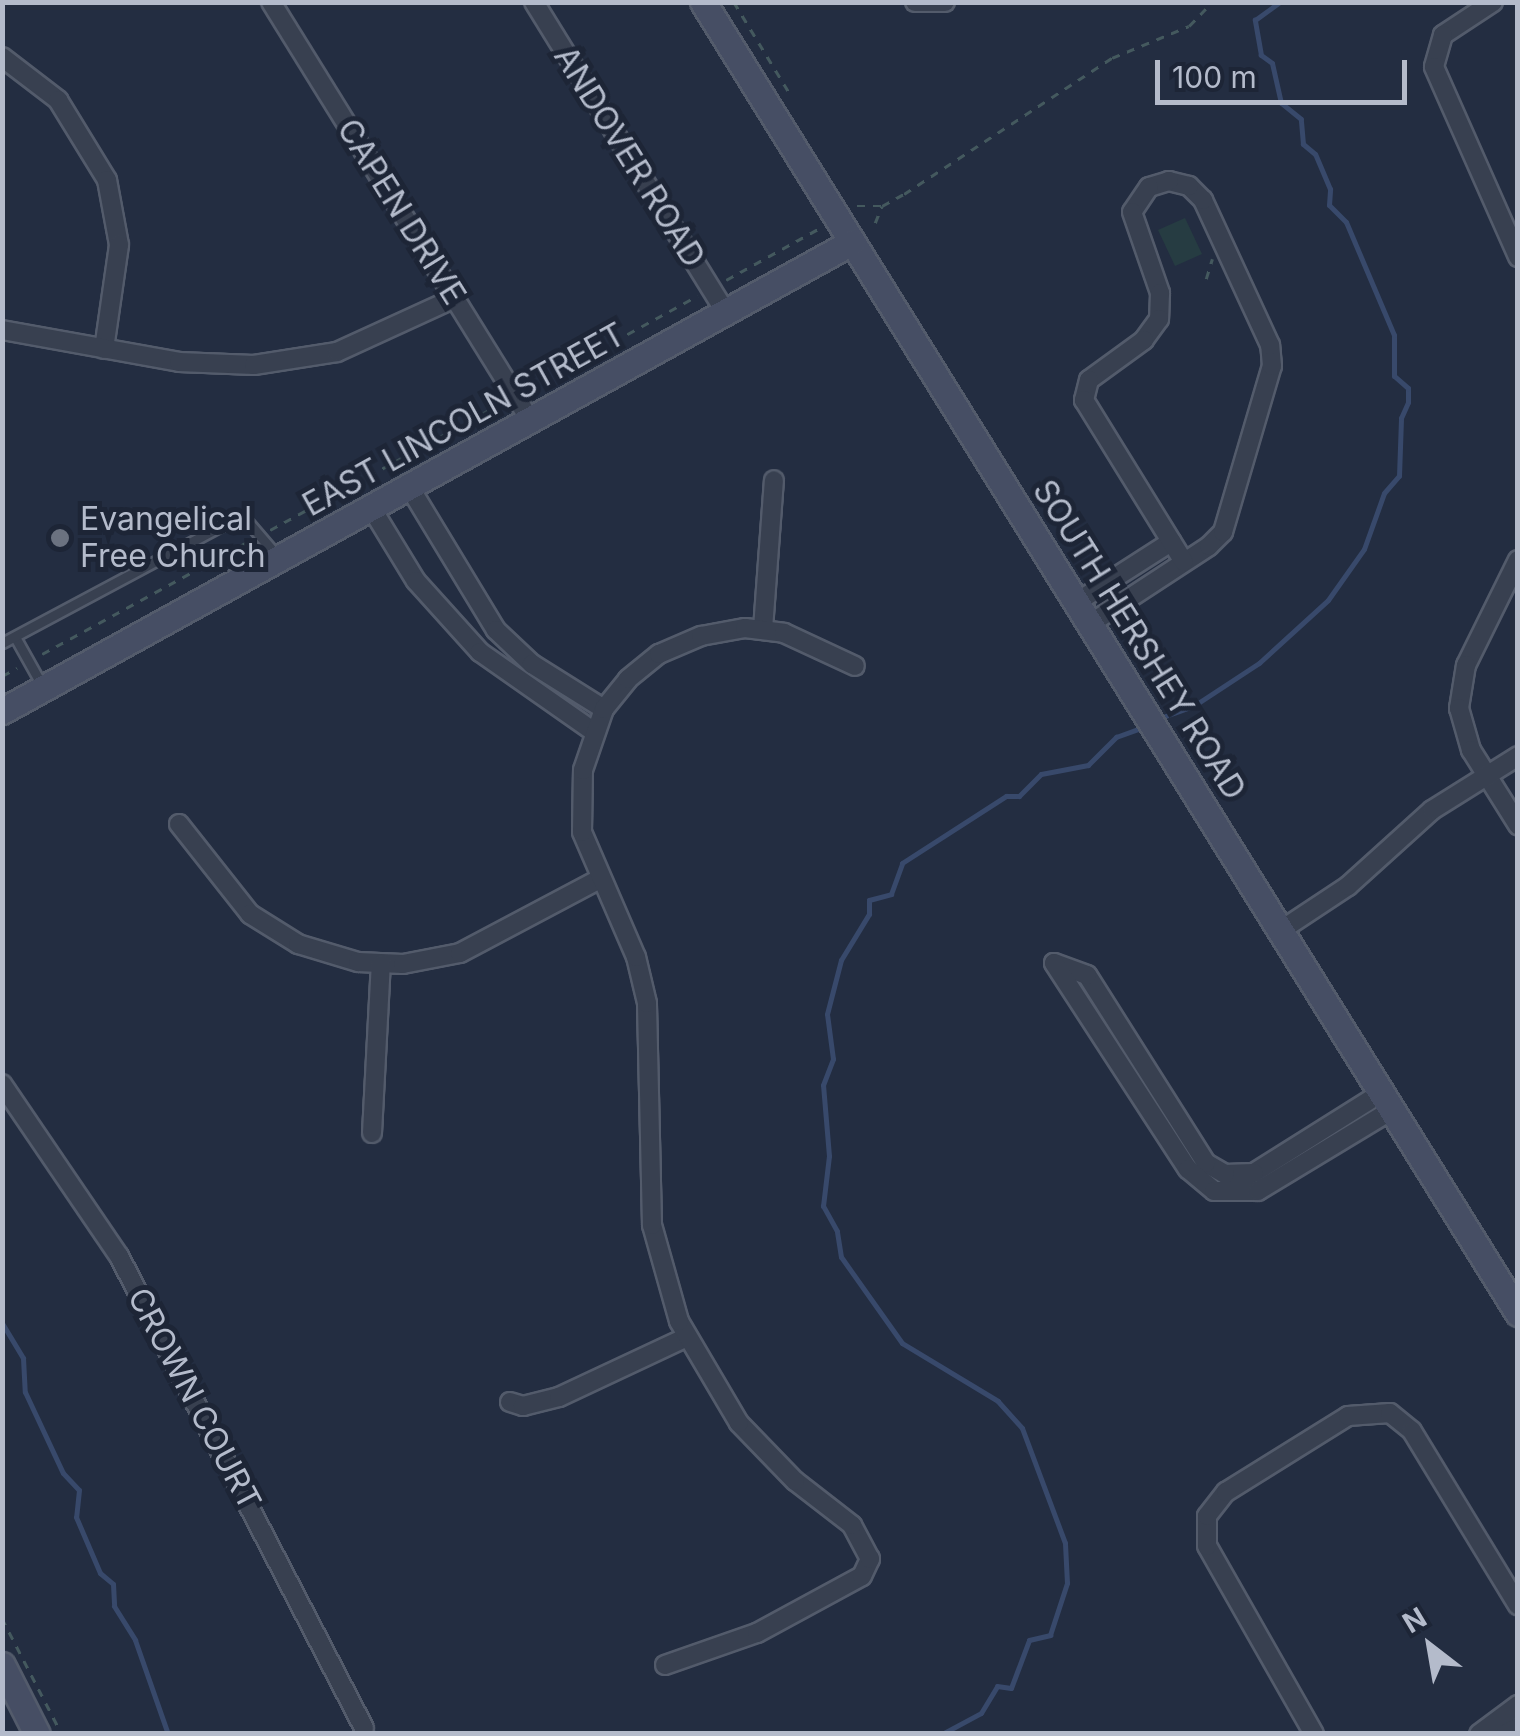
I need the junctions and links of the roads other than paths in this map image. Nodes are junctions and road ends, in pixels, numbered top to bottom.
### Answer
1 (270, 2) edge
2 (534, 2) edge
3 (703, 2) edge
4 (915, 2) edge
5 (945, 2) edge
6 (1493, 2) edge
7 (2, 58) edge
8 (1513, 234) edge
9 (852, 242) junction
10 (1518, 256) edge
11 (454, 298) junction
12 (718, 300) junction
13 (2, 330) edge
14 (104, 349) junction
15 (531, 421) junction
16 (774, 480) dead end
17 (410, 488) junction
18 (372, 509) junction
19 (1171, 542) junction
20 (280, 559) junction
21 (1518, 560) edge
22 (1184, 562) junction
23 (1084, 613) junction
24 (764, 629) junction
25 (16, 638) junction
26 (2, 644) edge
27 (855, 666) dead end
28 (44, 689) junction
29 (604, 709) junction
30 (2, 712) edge
31 (594, 730) junction
32 (1518, 756) edge
33 (1486, 774) junction
34 (179, 824) dead end
35 (1518, 825) edge
36 (600, 879) junction
37 (1280, 931) junction
38 (381, 964) junction
39 (1132, 1045) junction
40 (1115, 1056) junction
41 (2, 1084) edge
42 (1386, 1101) junction
43 (372, 1133) dead end
44 (1184, 1145) junction
45 (1518, 1313) edge
46 (687, 1337) junction
47 (510, 1402) dead end
48 (1518, 1605) edge
49 (2, 1665) edge
50 (665, 1666) dead end
51 (1518, 1705) edge
52 (1518, 1727) edge
53 (364, 1728) dead end
54 (37, 1734) edge
55 (1314, 1734) edge
56 (1479, 1734) edge
57 (1505, 1734) edge

1 - 11 street, CAPEN DRIVE
2 - 12 street, ANDOVER ROAD
3 - 9 main road, SOUTH HERSHEY ROAD
4 - 5 street
6 - 8 street
7 - 14 street
8 - 10 street
9 - 12 main road, EAST LINCOLN STREET
9 - 23 main road, SOUTH HERSHEY ROAD
11 - 14 street
11 - 15 street, CAPEN DRIVE
12 - 15 main road, EAST LINCOLN STREET
13 - 14 street
15 - 17 main road, EAST LINCOLN STREET
16 - 24 street
17 - 18 main road, EAST LINCOLN STREET
17 - 29 street
18 - 20 main road, EAST LINCOLN STREET
18 - 31 street
19 - 22 street
19 - 22 street
19 - 23 street
20 - 25 lane
20 - 28 main road, EAST LINCOLN STREET
21 - 33 street
22 - 23 street
23 - 37 main road, SOUTH HERSHEY ROAD
24 - 27 street
24 - 29 street
25 - 26 lane
25 - 28 lane
28 - 30 main road, EAST LINCOLN STREET
29 - 31 street
31 - 36 street
32 - 33 street
33 - 35 street
33 - 37 street
34 - 38 street
36 - 38 street
36 - 46 street
37 - 42 main road, SOUTH HERSHEY ROAD
38 - 43 street
39 - 40 street
39 - 40 street
39 - 44 street
40 - 44 street
41 - 53 street, CROWN COURT
42 - 44 street
42 - 45 main road, SOUTH HERSHEY ROAD
46 - 47 street
46 - 50 street
48 - 55 street
49 - 54 main road
51 - 56 street
52 - 57 street

